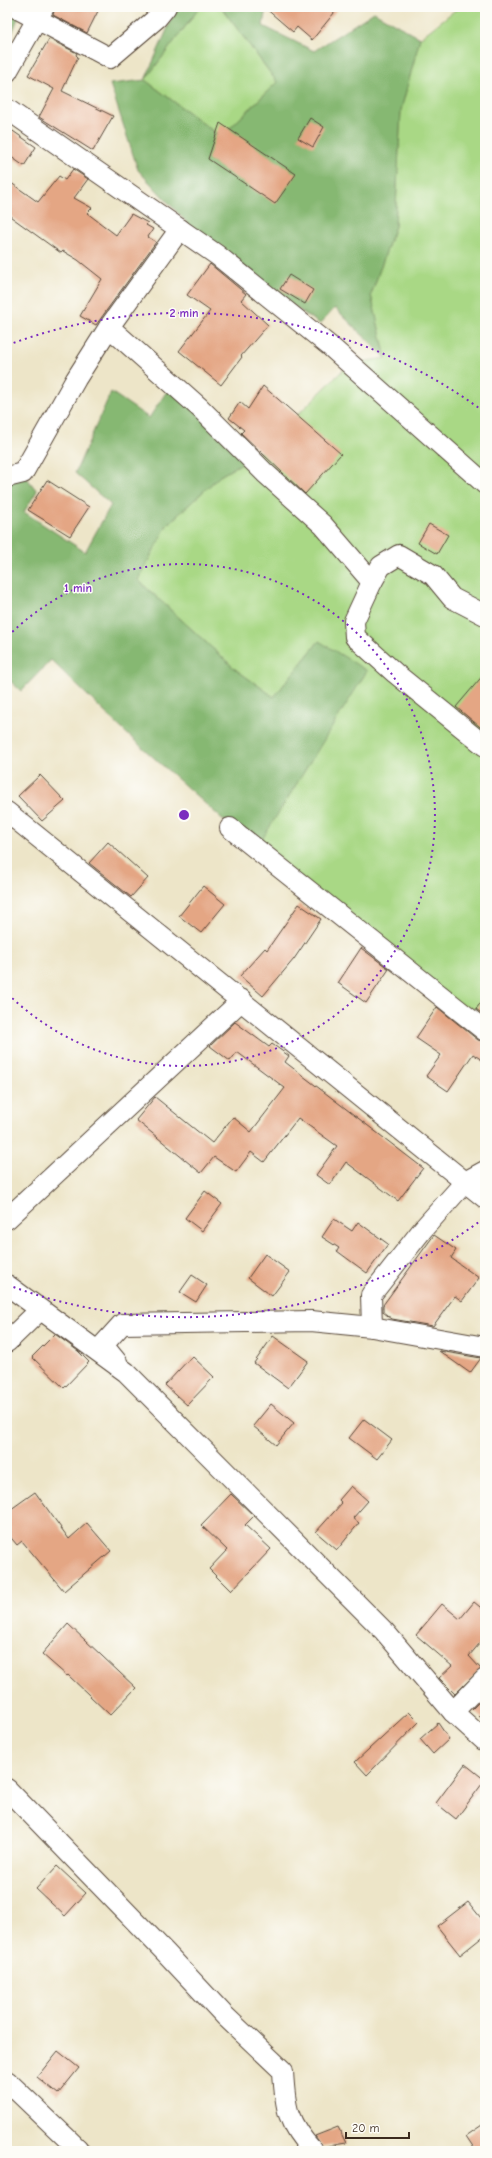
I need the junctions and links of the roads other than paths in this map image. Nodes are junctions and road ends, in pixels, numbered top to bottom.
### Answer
1 (14, 7) edge
2 (166, 7) edge
3 (41, 13) edge
4 (7, 72) edge
5 (7, 109) edge
6 (180, 229) junction
7 (109, 327) junction
8 (7, 477) edge
9 (485, 484) edge
10 (372, 582) junction
11 (485, 615) edge
12 (485, 746) edge
13 (7, 812) edge
14 (230, 828) dead end
15 (242, 1000) junction
16 (485, 1031) edge
17 (485, 1171) edge
18 (465, 1182) junction
19 (485, 1198) edge
20 (7, 1219) edge
21 (7, 1285) edge
22 (40, 1310) junction
23 (372, 1327) junction
24 (7, 1342) edge
25 (485, 1347) edge
26 (126, 1372) junction
27 (485, 1679) edge
28 (453, 1712) junction
29 (485, 1741) edge
30 (7, 1789) edge
31 (7, 2081) edge
32 (78, 2151) edge
33 (313, 2151) edge

1 - 3 street
2 - 3 street
3 - 4 street
5 - 6 street
6 - 7 street
6 - 9 street
7 - 8 street
7 - 10 street
10 - 11 street
10 - 12 street
13 - 15 street
14 - 16 street
15 - 18 street
15 - 20 street
17 - 18 street
18 - 19 street
18 - 23 street
21 - 22 street
22 - 24 street
22 - 26 street
23 - 25 street
23 - 26 street
26 - 28 street
27 - 28 street
28 - 29 street
30 - 33 street
31 - 32 street

